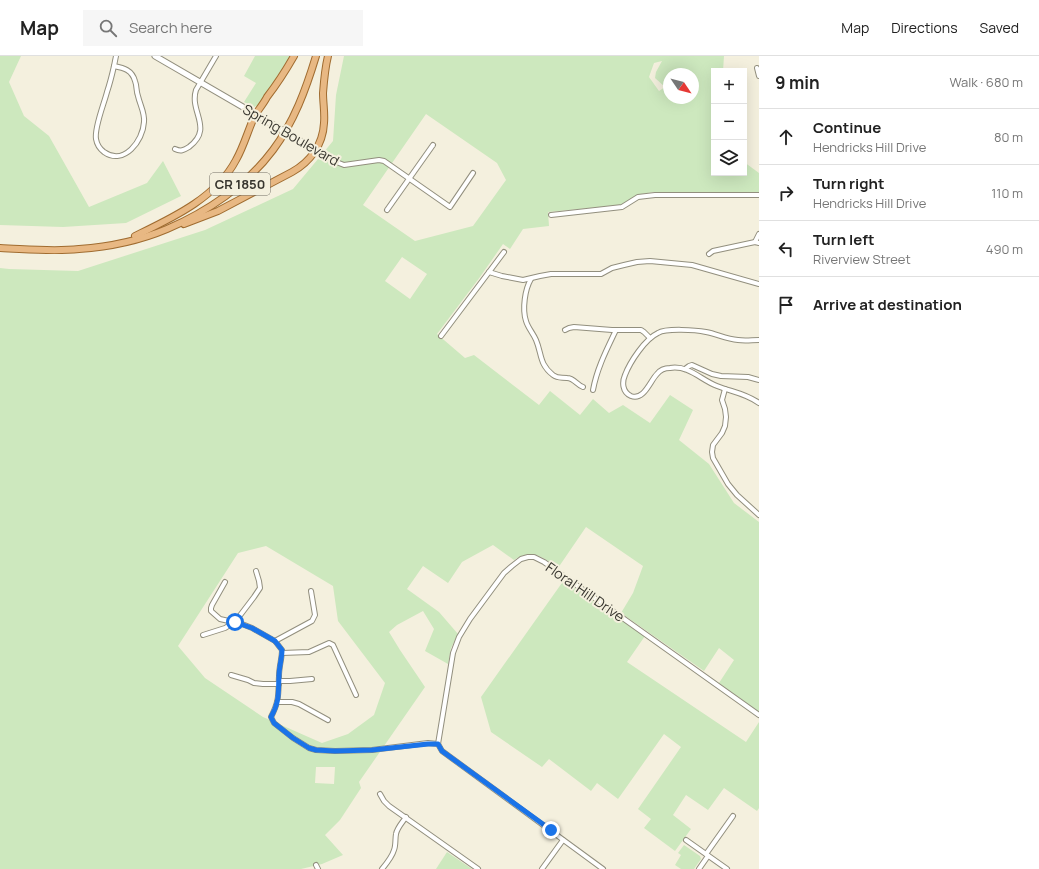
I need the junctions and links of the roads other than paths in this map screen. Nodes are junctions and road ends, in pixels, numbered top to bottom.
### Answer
1 (116, 56) edge
2 (155, 56) edge
3 (216, 56) edge
4 (294, 56) edge
5 (316, 56) edge
6 (328, 56) edge
7 (114, 66) junction
8 (757, 68) dead end
9 (759, 76) edge
10 (201, 82) junction
11 (256, 115) junction
12 (433, 145) dead end
13 (175, 149) dead end
14 (316, 150) junction
15 (473, 173) dead end
16 (410, 179) junction
17 (759, 195) edge
18 (387, 210) dead end
19 (550, 215) dead end
20 (168, 229) junction
21 (759, 234) edge
22 (757, 242) edge
23 (122, 243) junction
24 (0, 248) edge
25 (504, 252) dead end
26 (709, 254) dead end
27 (489, 272) junction
28 (531, 279) junction
29 (759, 284) edge
30 (565, 330) dead end
31 (616, 330) junction
32 (441, 336) dead end
33 (650, 338) junction
34 (759, 340) edge
35 (685, 369) junction
36 (759, 380) edge
37 (583, 387) dead end
38 (725, 389) junction
39 (593, 390) dead end
40 (759, 403) edge
41 (759, 515) edge
42 (256, 571) dead end
43 (225, 582) dead end
44 (312, 591) dead end
45 (235, 622) junction
46 (203, 636) dead end
47 (275, 641) junction
48 (282, 653) junction
49 (231, 675) dead end
50 (312, 679) dead end
51 (279, 682) junction
52 (356, 695) dead end
53 (277, 702) junction
54 (759, 715) edge
55 (328, 720) dead end
56 (438, 744) junction
57 (380, 794) dead end
58 (734, 816) dead end
59 (406, 817) junction
60 (563, 840) junction
61 (686, 840) dead end
62 (707, 855) junction
63 (382, 869) edge
64 (478, 869) edge
65 (542, 869) edge
66 (603, 869) edge
67 (699, 869) edge
68 (727, 869) edge

1 - 7 street
2 - 10 street, Spring Boulevard
3 - 10 street
4 - 11 main road
5 - 20 main road, CR 1850
6 - 14 main road
7 - 7 street
8 - 9 street
10 - 11 street, Spring Boulevard
10 - 13 street
11 - 14 street, Spring Boulevard, bridge
11 - 23 main road
12 - 16 street
14 - 16 street, Spring Boulevard
14 - 20 main road
15 - 16 street, Spring Boulevard
16 - 18 street
17 - 19 street
20 - 23 main road, CR 1850
21 - 22 street
22 - 26 street
23 - 24 main road, CR 1850
25 - 27 street
27 - 28 street
27 - 32 street
28 - 29 street
28 - 37 street
30 - 31 street
31 - 33 street
31 - 39 street
33 - 34 street
33 - 35 street
35 - 36 street
35 - 38 street
38 - 40 street
38 - 41 street
42 - 45 street
43 - 45 street
44 - 47 street
45 - 46 street
45 - 47 street
47 - 48 street
48 - 51 street
48 - 52 street
49 - 51 street
50 - 51 street
51 - 53 street
53 - 55 street
53 - 56 street
54 - 56 street, Floral Hill Drive
56 - 60 street
57 - 59 street
58 - 62 street
59 - 63 street
59 - 64 street
60 - 65 street
60 - 66 street
61 - 62 street
62 - 67 street
62 - 68 street

